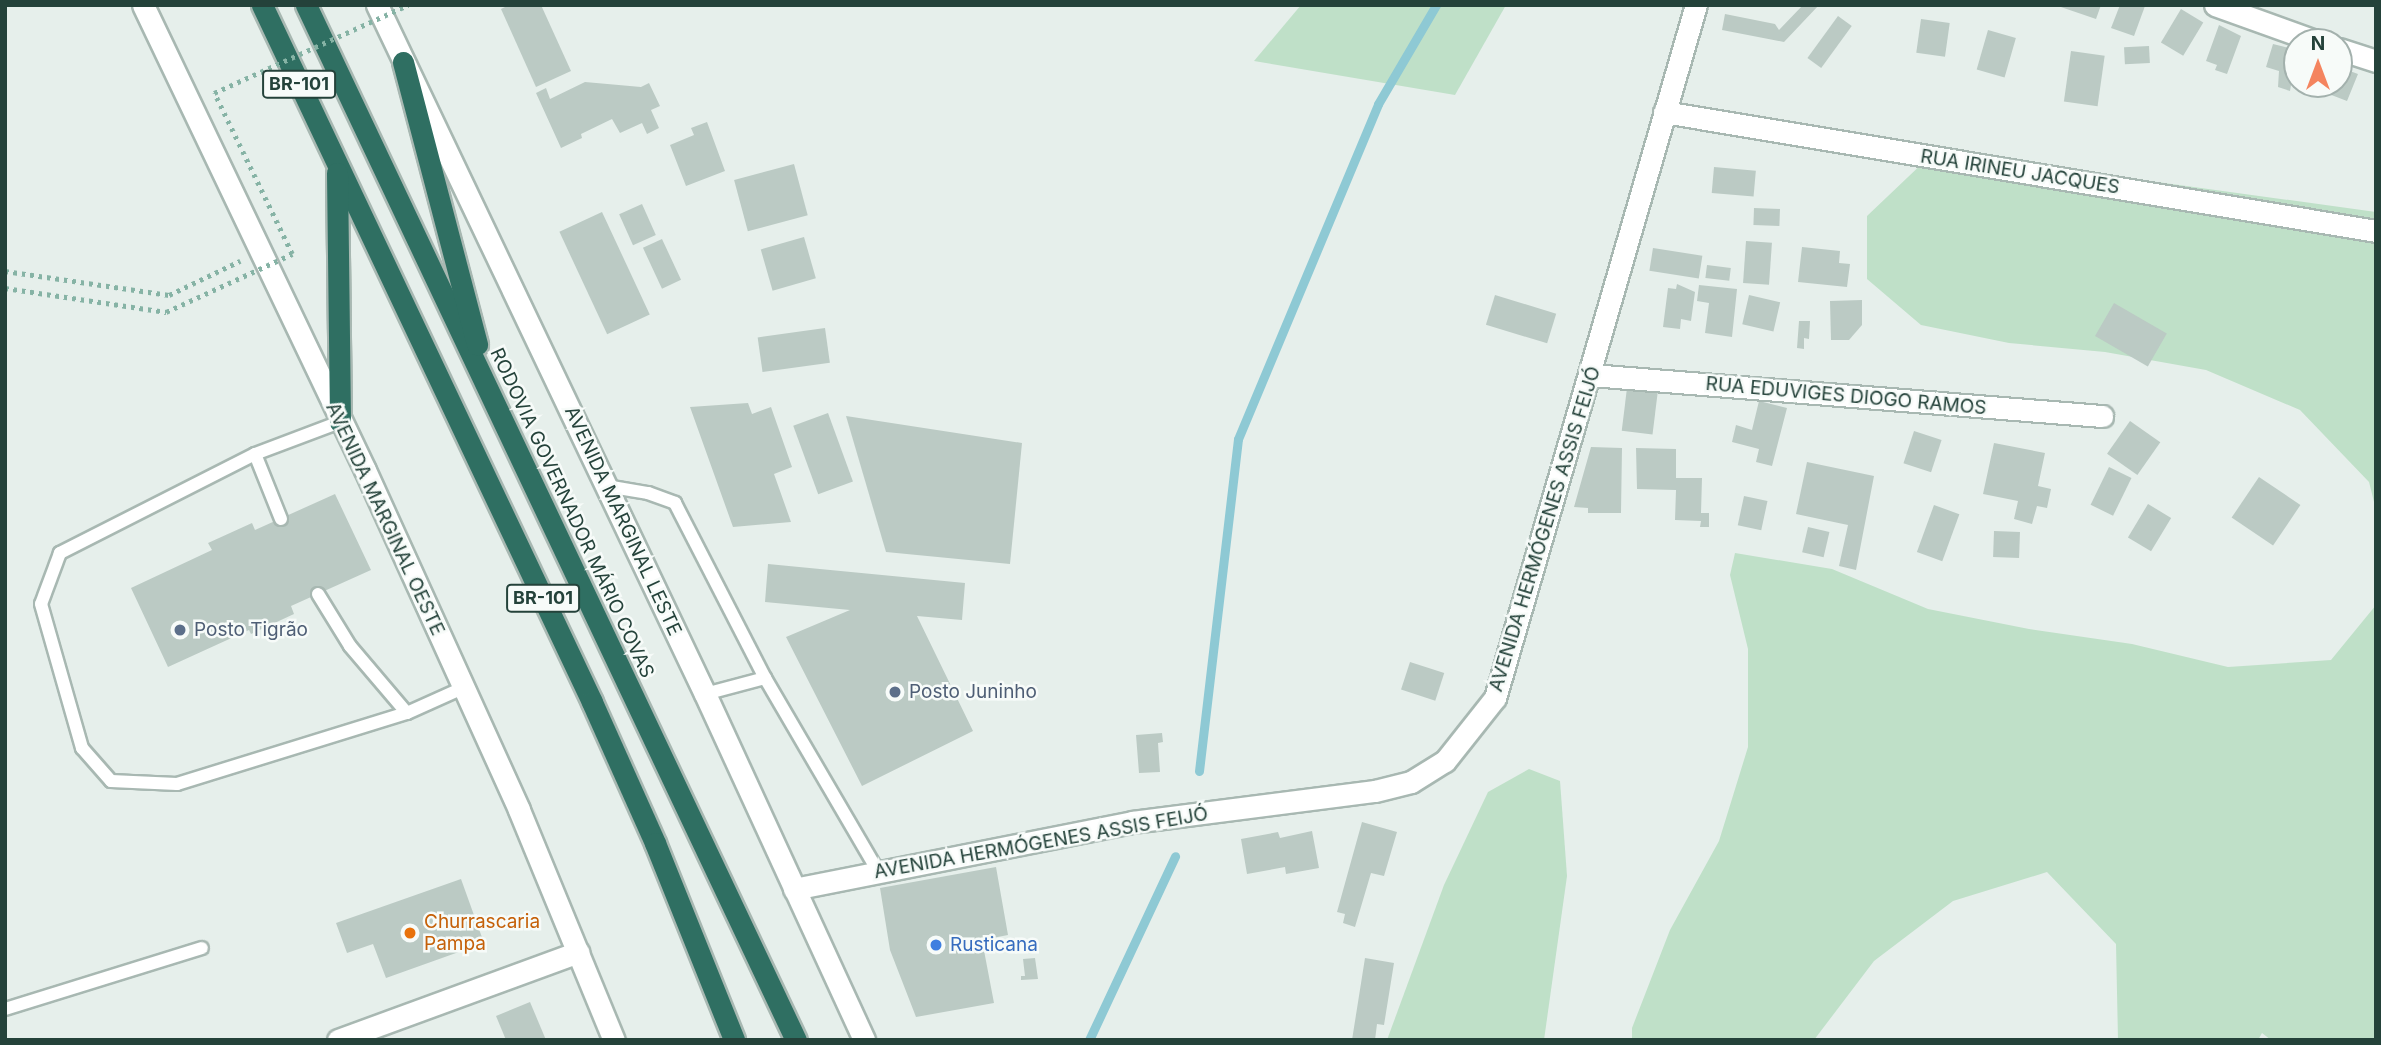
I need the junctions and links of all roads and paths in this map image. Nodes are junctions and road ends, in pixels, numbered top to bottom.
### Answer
1 (143, 5) edge
2 (262, 5) edge
3 (306, 5) edge
4 (377, 5) edge
5 (408, 5) edge
6 (1696, 5) edge
7 (2215, 5) edge
8 (2283, 29) edge
9 (2353, 54) edge
10 (2376, 61) edge
11 (404, 62) junction
12 (1664, 112) junction
13 (337, 163) junction
14 (2376, 231) edge
15 (260, 251) junction
16 (5, 271) edge
17 (5, 288) edge
18 (1591, 375) junction
19 (490, 394) junction
20 (2102, 416) dead end
21 (340, 422) junction
22 (255, 454) junction
23 (606, 486) junction
24 (281, 519) dead end
25 (318, 594) dead end
26 (765, 678) junction
27 (463, 688) junction
28 (705, 694) junction
29 (407, 713) junction
30 (878, 871) junction
31 (794, 889) junction
32 (202, 948) dead end
33 (578, 952) junction
34 (5, 1009) edge
35 (338, 1040) edge
36 (614, 1040) edge
37 (734, 1040) edge
38 (796, 1040) edge
39 (864, 1040) edge

1 - 15 main road, AVENIDA MARGINAL OESTE
2 - 13 highway, BR-101
3 - 19 highway, RODOVIA GOVERNADOR MÁRIO COVAS / BR-101
4 - 11 main road, AVENIDA MARGINAL LESTE
5 - 17 path, bridge
6 - 12 main road, AVENIDA HERMÓGENES ASSIS FEIJÓ
7 - 8 main road
9 - 10 main road
11 - 19 highway
11 - 23 main road, AVENIDA MARGINAL LESTE
12 - 14 main road, RUA IRINEU JACQUES
12 - 18 main road, AVENIDA HERMÓGENES ASSIS FEIJÓ
13 - 21 highway
13 - 37 highway, BR-101
15 - 16 path
15 - 21 main road, AVENIDA MARGINAL OESTE
18 - 20 main road, RUA EDUVIGES DIOGO RAMOS
18 - 30 main road, AVENIDA HERMÓGENES ASSIS FEIJÓ
19 - 38 highway, RODOVIA GOVERNADOR MÁRIO COVAS / BR-101
21 - 22 lane
21 - 27 main road, AVENIDA MARGINAL OESTE
22 - 24 lane
22 - 29 lane
23 - 26 lane
23 - 28 main road, AVENIDA MARGINAL LESTE
25 - 29 lane
26 - 28 lane
26 - 30 lane
27 - 29 lane
27 - 33 main road, AVENIDA MARGINAL OESTE
28 - 31 main road, AVENIDA MARGINAL LESTE
30 - 31 main road, AVENIDA HERMÓGENES ASSIS FEIJÓ
31 - 39 main road, AVENIDA MARGINAL LESTE
32 - 34 lane
33 - 35 main road
33 - 36 main road, AVENIDA MARGINAL OESTE

